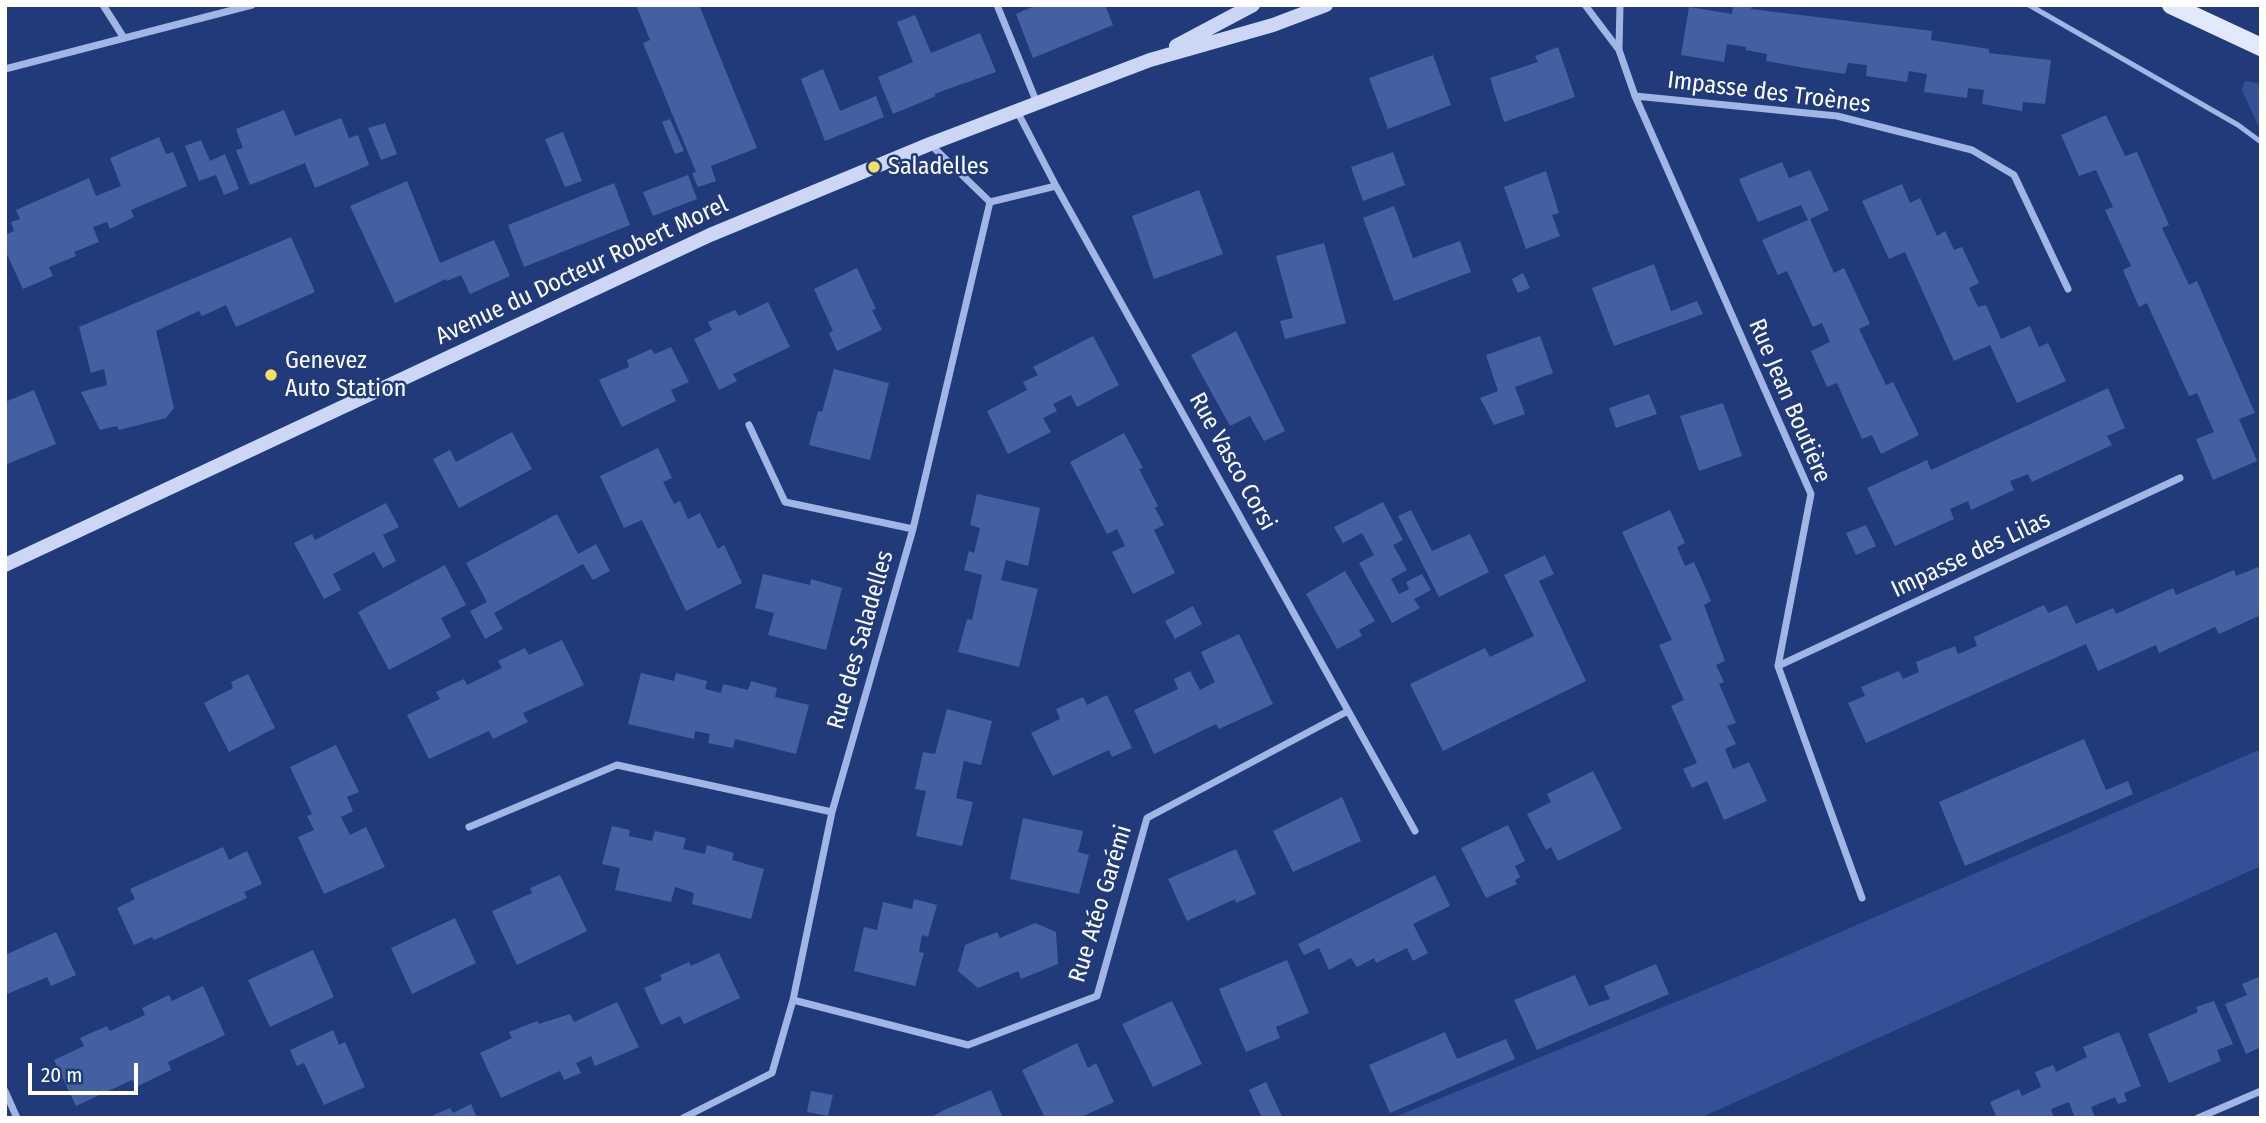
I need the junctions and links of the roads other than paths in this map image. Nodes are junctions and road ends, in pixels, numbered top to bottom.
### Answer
1 (103, 5) edge
2 (252, 5) edge
3 (997, 5) edge
4 (1253, 5) edge
5 (1585, 5) edge
6 (1620, 5) edge
7 (2029, 5) edge
8 (2171, 5) edge
9 (1318, 7) edge
10 (124, 38) junction
11 (2261, 47) edge
12 (1619, 50) junction
13 (1150, 60) junction
14 (5, 69) edge
15 (1635, 96) junction
16 (1037, 103) junction
17 (1017, 111) junction
18 (2261, 142) edge
19 (930, 144) junction
20 (1056, 186) junction
21 (990, 202) junction
22 (2068, 289) dead end
23 (749, 425) dead end
24 (2180, 478) dead end
25 (913, 529) junction
26 (5, 565) edge
27 (1778, 666) junction
28 (1348, 711) junction
29 (832, 812) junction
30 (469, 827) dead end
31 (1415, 831) dead end
32 (1861, 898) dead end
33 (793, 1000) junction
34 (5, 1091) edge
35 (2261, 1091) edge
36 (17, 1118) edge
37 (683, 1118) edge
38 (2198, 1118) edge

1 - 10 street
2 - 10 street
3 - 16 street
4 - 13 street, Avenue du Docteur Robert Morel
5 - 12 street, Rue Jean Boutière
6 - 12 street, Rue Jean Boutière
7 - 18 lane
8 - 11 main road
9 - 13 street, Avenue du Docteur Robert Morel
10 - 14 street
12 - 15 street, Rue Jean Boutière
13 - 16 street, Avenue du Docteur Robert Morel
15 - 22 street, Impasse des Troènes
15 - 27 street, Rue Jean Boutière
16 - 17 street, Avenue du Docteur Robert Morel
17 - 19 street, Avenue du Docteur Robert Morel
17 - 20 street, Rue Vasco Corsi
19 - 21 street
19 - 26 street, Avenue du Docteur Robert Morel
20 - 21 street
20 - 28 street, Rue Vasco Corsi
21 - 25 street, Rue des Saladelles
23 - 25 street
24 - 27 street, Impasse des Lilas
25 - 29 street, Rue des Saladelles
27 - 32 street
28 - 31 street, Rue Vasco Corsi
28 - 33 street, Rue Atéo Garémi
29 - 30 street
29 - 33 street, Rue des Saladelles
33 - 37 street, Rue des Saladelles
34 - 36 street
35 - 38 street

